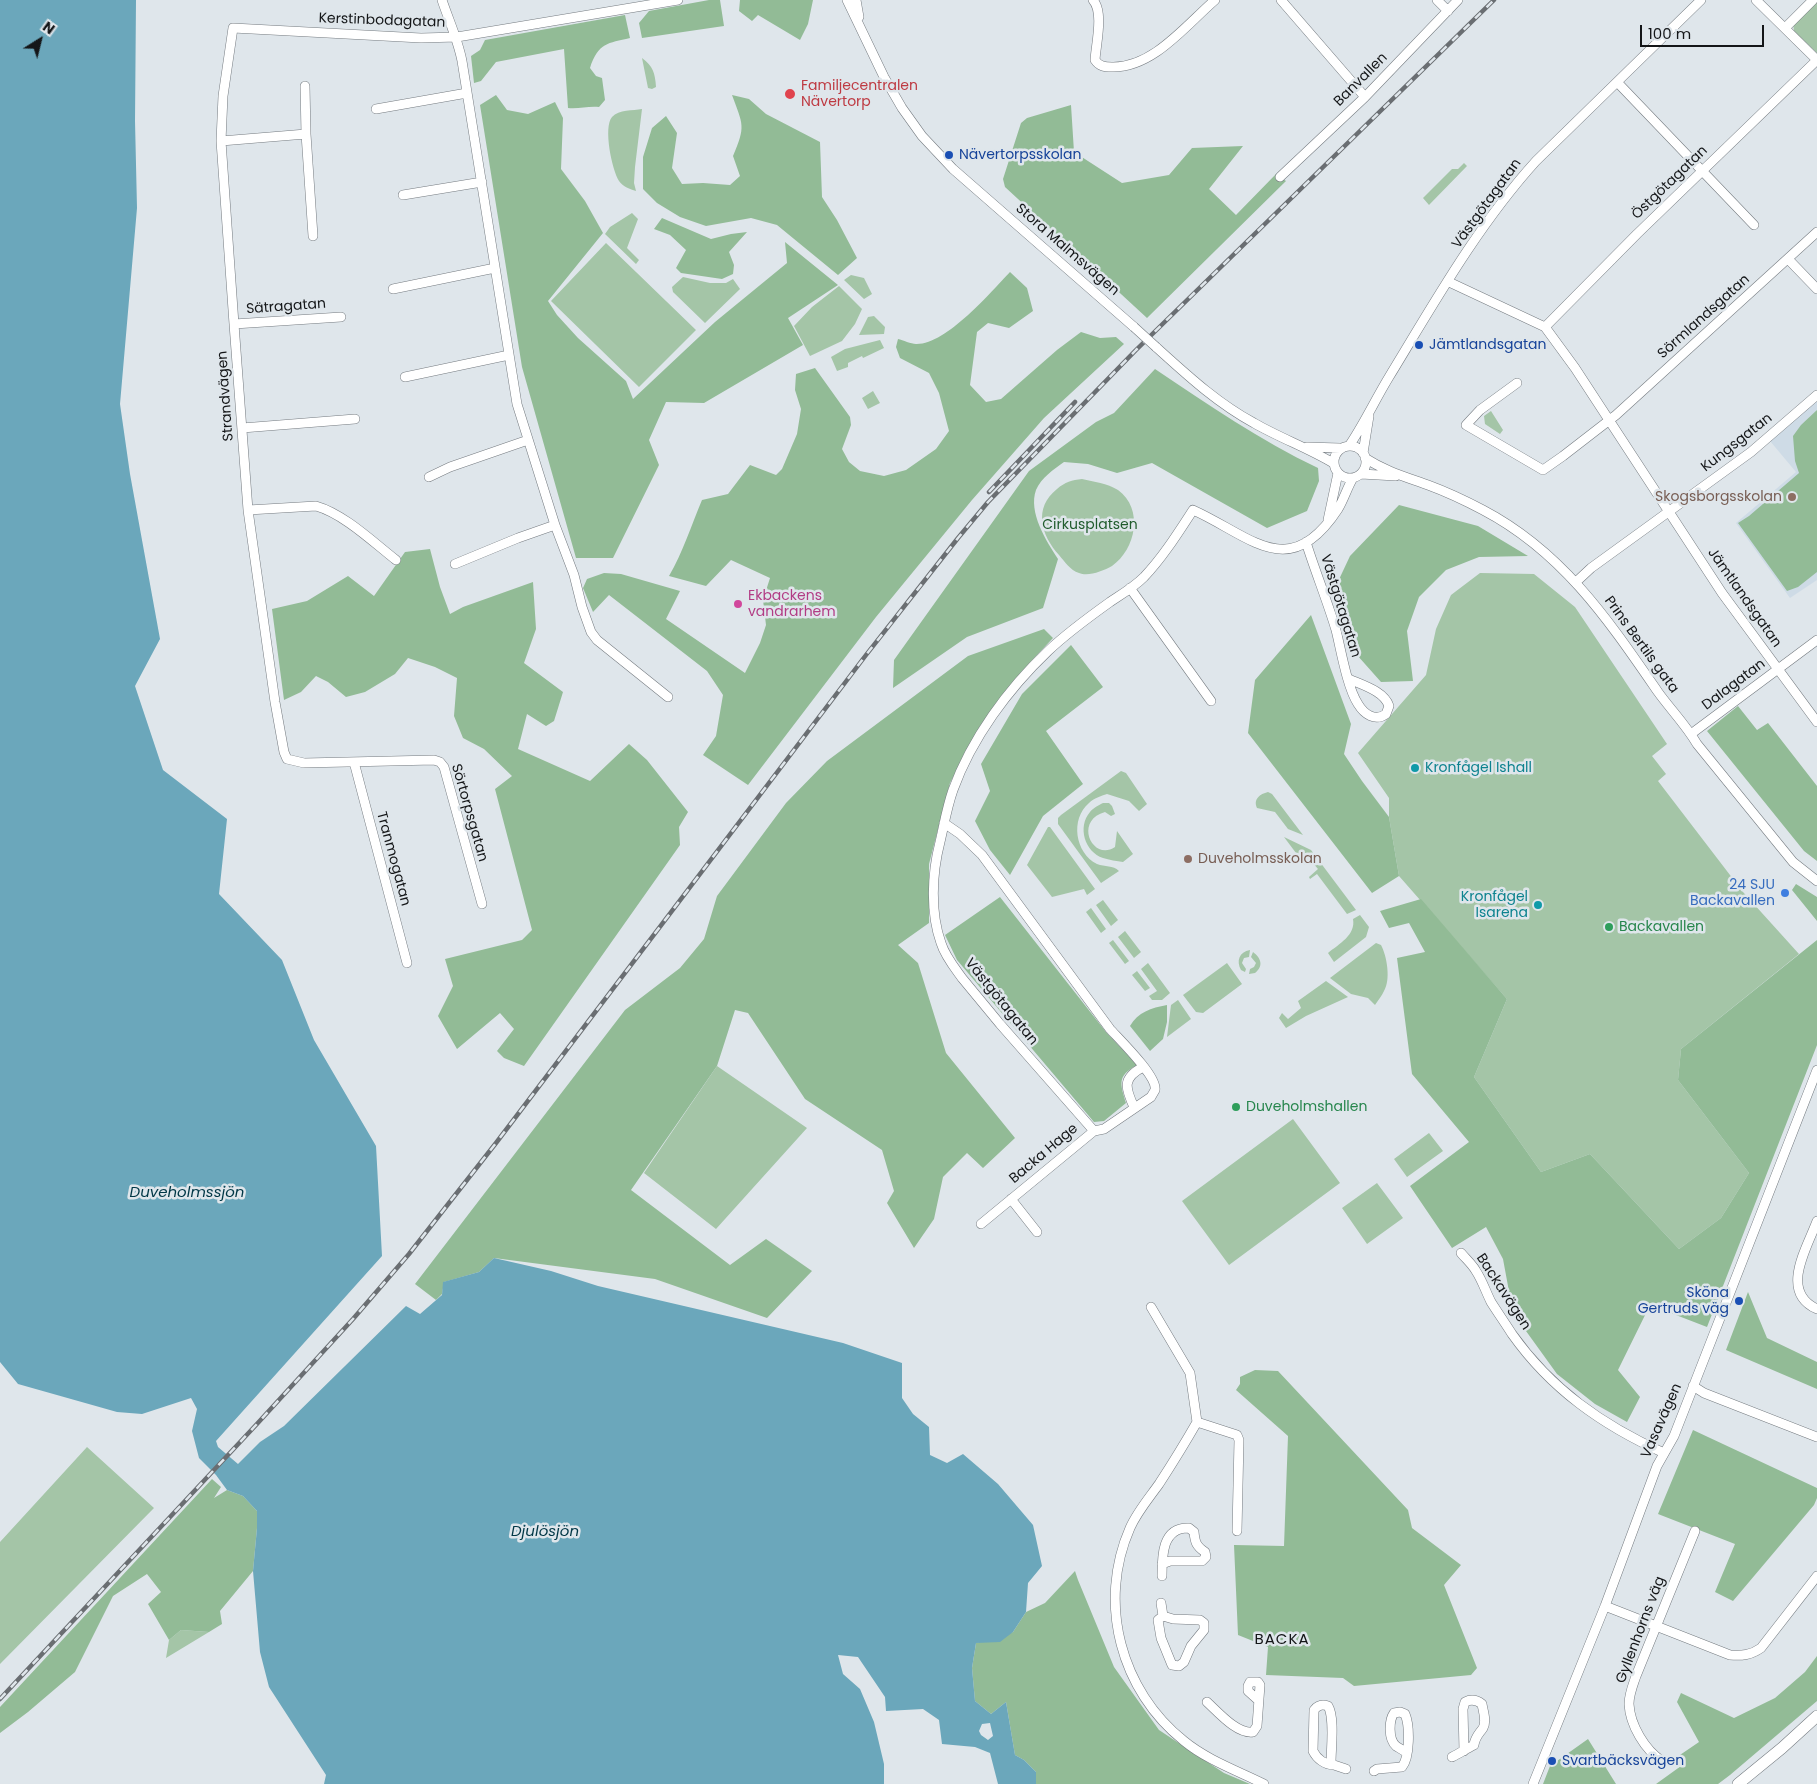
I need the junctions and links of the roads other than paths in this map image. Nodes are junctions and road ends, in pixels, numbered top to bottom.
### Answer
1 (442, 0) edge
2 (678, 0) edge
3 (847, 0) edge
4 (856, 0) edge
5 (1215, 0) edge
6 (1281, 0) edge
7 (1437, 0) edge
8 (1458, 0) edge
9 (1701, 0) edge
10 (1756, 0) edge
11 (1813, 0) edge
12 (1098, 2) edge
13 (1448, 11) junction
14 (861, 27) junction
15 (233, 28) joint
16 (1785, 28) junction
17 (457, 37) junction
18 (1817, 60) edge
19 (1617, 82) junction
20 (305, 86) dead end
21 (467, 93) junction
22 (1364, 97) junction
23 (376, 110) dead end
24 (306, 134) junction
25 (221, 141) junction
26 (1702, 171) junction
27 (1280, 177) dead end
28 (482, 182) junction
29 (403, 195) dead end
30 (1754, 225) dead end
31 (1817, 232) edge
32 (313, 236) dead end
33 (1788, 259) junction
34 (495, 268) junction
35 (1449, 282) junction
36 (393, 289) dead end
37 (1817, 289) edge
38 (341, 317) dead end
39 (234, 324) junction
40 (1545, 327) junction
41 (509, 355) junction
42 (405, 377) dead end
43 (1517, 383) dead end
44 (1817, 395) edge
45 (1371, 410) junction
46 (354, 419) dead end
47 (1608, 421) junction
48 (242, 428) junction
49 (528, 440) junction
50 (1304, 447) junction
51 (1344, 447) junction
52 (1364, 456) junction
53 (1333, 463) junction
54 (1338, 473) junction
55 (429, 476) dead end
56 (1357, 476) junction
57 (1402, 477) junction
58 (248, 510) junction
59 (1669, 512) junction
60 (1328, 521) junction
61 (555, 525) junction
62 (1306, 542) junction
63 (396, 560) dead end
64 (455, 564) dead end
65 (1576, 582) junction
66 (1130, 588) junction
67 (1817, 640) edge
68 (1778, 670) junction
69 (1349, 679) junction
70 (668, 697) dead end
71 (1211, 701) dead end
72 (1817, 722) edge
73 (1691, 734) junction
74 (287, 759) joint
75 (354, 762) junction
76 (944, 823) junction
77 (1817, 881) edge
78 (482, 904) dead end
79 (407, 963) dead end
80 (1143, 1067) junction
81 (1817, 1070) edge
82 (1134, 1107) junction
83 (1094, 1131) junction
84 (1011, 1199) junction
85 (1817, 1221) edge
86 (981, 1224) dead end
87 (1037, 1232) dead end
88 (1461, 1253) dead end
89 (1151, 1307) dead end
90 (1817, 1309) edge
91 (1693, 1386) junction
92 (1198, 1422) junction
93 (1817, 1437) edge
94 (1664, 1453) junction
95 (1236, 1531) dead end
96 (1695, 1531) dead end
97 (1162, 1564) junction
98 (1162, 1576) dead end
99 (1817, 1576) edge
100 (1162, 1603) dead end
101 (1605, 1606) junction
102 (1163, 1616) junction
103 (1657, 1627) junction
104 (1258, 1700) dead end
105 (1207, 1702) dead end
106 (1817, 1716) edge
107 (1464, 1751) junction
108 (1407, 1753) dead end
109 (1452, 1757) dead end
110 (1662, 1761) dead end
111 (1334, 1765) junction
112 (1346, 1769) dead end
113 (1374, 1771) dead end
114 (1264, 1784) edge
115 (1533, 1784) edge
116 (1738, 1784) edge

1 - 17 street
2 - 17 street, Kerstinbodagatan
3 - 14 street, Stora Malmsvägen
4 - 14 street, Stora Malmsvägen
5 - 12 street
6 - 22 street
7 - 13 street
8 - 13 street, Banvallen
9 - 19 street, Västgötagatan
10 - 16 street
11 - 16 street
13 - 22 street, Banvallen
14 - 50 street, Stora Malmsvägen, bridge
15 - 17 street, Kerstinbodagatan
15 - 25 street, Strandvägen
16 - 18 street
17 - 21 street
18 - 26 street, Östgötagatan
19 - 26 street
19 - 35 street, Västgötagatan
20 - 24 street
21 - 23 street
21 - 28 street
22 - 27 street, Banvallen
24 - 25 street
24 - 32 street
25 - 39 street, Strandvägen
26 - 30 street
26 - 40 street, Östgötagatan
28 - 29 street
28 - 34 street
31 - 33 street, Sörmlandsgatan
33 - 37 street
33 - 47 street, Sörmlandsgatan
34 - 36 street
34 - 41 street
35 - 40 street, Jämtlandsgatan
35 - 45 street, Västgötagatan
38 - 39 street, Sätragatan
39 - 48 street, Strandvägen
40 - 47 street, Jämtlandsgatan
41 - 42 street
41 - 49 street
43 - 47 street, Sörmlandsgatan
44 - 59 street, Kungsgatan
45 - 51 street, Västgötagatan
45 - 52 street, Västgötagatan
46 - 48 street
47 - 59 street, Jämtlandsgatan
48 - 58 street, Strandvägen
49 - 55 street
49 - 61 street
50 - 51 street, Stora Malmsvägen
50 - 53 street, Stora Malmsvägen
51 - 52 street
51 - 53 street
52 - 56 street
52 - 57 street, Prins Bertils gata
53 - 54 street
54 - 56 street
54 - 60 street
56 - 57 street, Prins Bertils gata
56 - 60 street, Västgötagatan
57 - 65 street, Prins Bertils gata
58 - 63 street
58 - 74 street, Strandvägen
59 - 65 street, Kungsgatan
59 - 68 street, Jämtlandsgatan
60 - 62 street, Västgötagatan
61 - 64 street
61 - 70 street
62 - 66 street, Västgötagatan
62 - 69 street, Västgötagatan
65 - 73 street, Prins Bertils gata
66 - 71 street
66 - 76 street, Västgötagatan
67 - 68 street, Dalagatan
68 - 72 street, Jämtlandsgatan
68 - 73 street, Dalagatan
69 - 69 street, Västgötagatan
73 - 77 street, Prins Bertils gata
74 - 75 street, Sörtorpsgatan
75 - 78 street, Sörtorpsgatan
75 - 79 street, Tranmogatan
76 - 80 street
76 - 83 street, Västgötagatan
80 - 82 street
80 - 82 street
81 - 91 street, Vasavägen
82 - 83 street
83 - 84 street, Backa Hage
84 - 86 street, Backa Hage
84 - 87 street, Backa Hage
85 - 90 street
88 - 94 street, Backavägen
89 - 92 street
91 - 93 street
91 - 94 street, Vasavägen
92 - 95 street
92 - 114 street
94 - 101 street, Vasavägen
96 - 103 street, Gyllenhorns väg
97 - 97 street
97 - 98 street
99 - 103 street
100 - 102 street
101 - 103 street
101 - 115 street, Vasavägen
102 - 102 street
103 - 110 street, Gyllenhorns väg
104 - 105 street
106 - 116 main road
107 - 107 street
107 - 109 street
108 - 113 street
111 - 111 street
111 - 112 street

